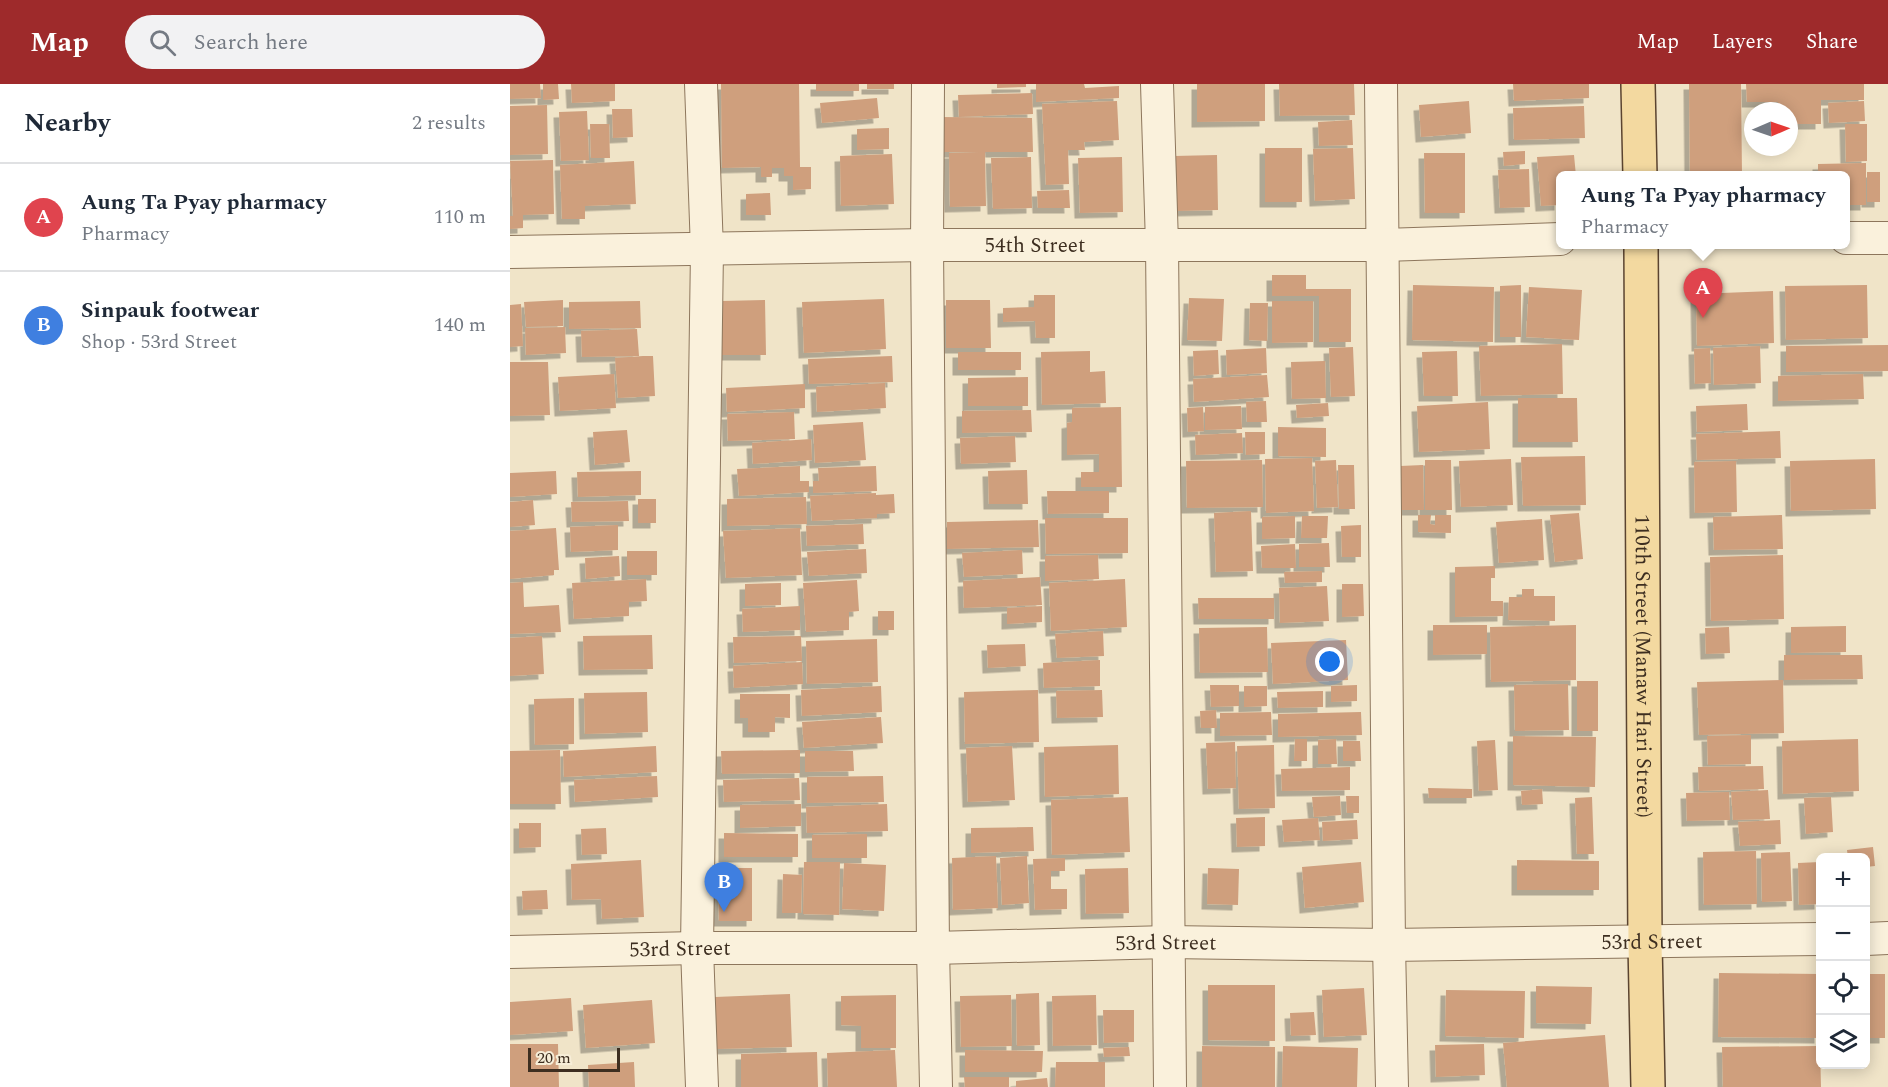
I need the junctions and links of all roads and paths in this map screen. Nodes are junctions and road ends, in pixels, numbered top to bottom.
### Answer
1 (701, 84) edge
2 (928, 84) edge
3 (1157, 84) edge
4 (1381, 84) edge
5 (1638, 84) edge
6 (1640, 171) edge
7 (1850, 238) edge
8 (1888, 238) edge
9 (1556, 239) edge
10 (1162, 244) junction
11 (927, 245) junction
12 (1384, 245) junction
13 (1641, 249) edge
14 (707, 250) junction
15 (510, 252) edge
16 (1888, 938) edge
17 (1816, 939) edge
18 (1870, 939) edge
19 (1168, 942) junction
20 (1646, 943) junction
21 (1389, 945) junction
22 (697, 948) junction
23 (933, 948) junction
24 (510, 952) edge
25 (702, 1087) edge
26 (936, 1087) edge
27 (1170, 1087) edge
28 (1392, 1087) edge
29 (1648, 1087) edge

1 - 14 street
2 - 11 street
3 - 10 street
4 - 12 street
5 - 6 main road
7 - 8 street
9 - 12 street, 54th Street
10 - 11 street, 54th Street
10 - 12 street, 54th Street
10 - 19 street
11 - 14 street, 54th Street
11 - 23 street
12 - 21 street
13 - 20 main road, 110th Street (Manaw Hari Street)
14 - 15 street, 54th Street
14 - 22 street
16 - 18 street
17 - 20 street, 53rd Street
19 - 21 street, 53rd Street
19 - 23 street, 53rd Street
19 - 27 street
20 - 21 street, 53rd Street
20 - 29 main road, 110th Street (Manaw Hari Street)
21 - 28 street
22 - 23 street, 53rd Street
22 - 24 street, 53rd Street
22 - 25 street
23 - 26 street

